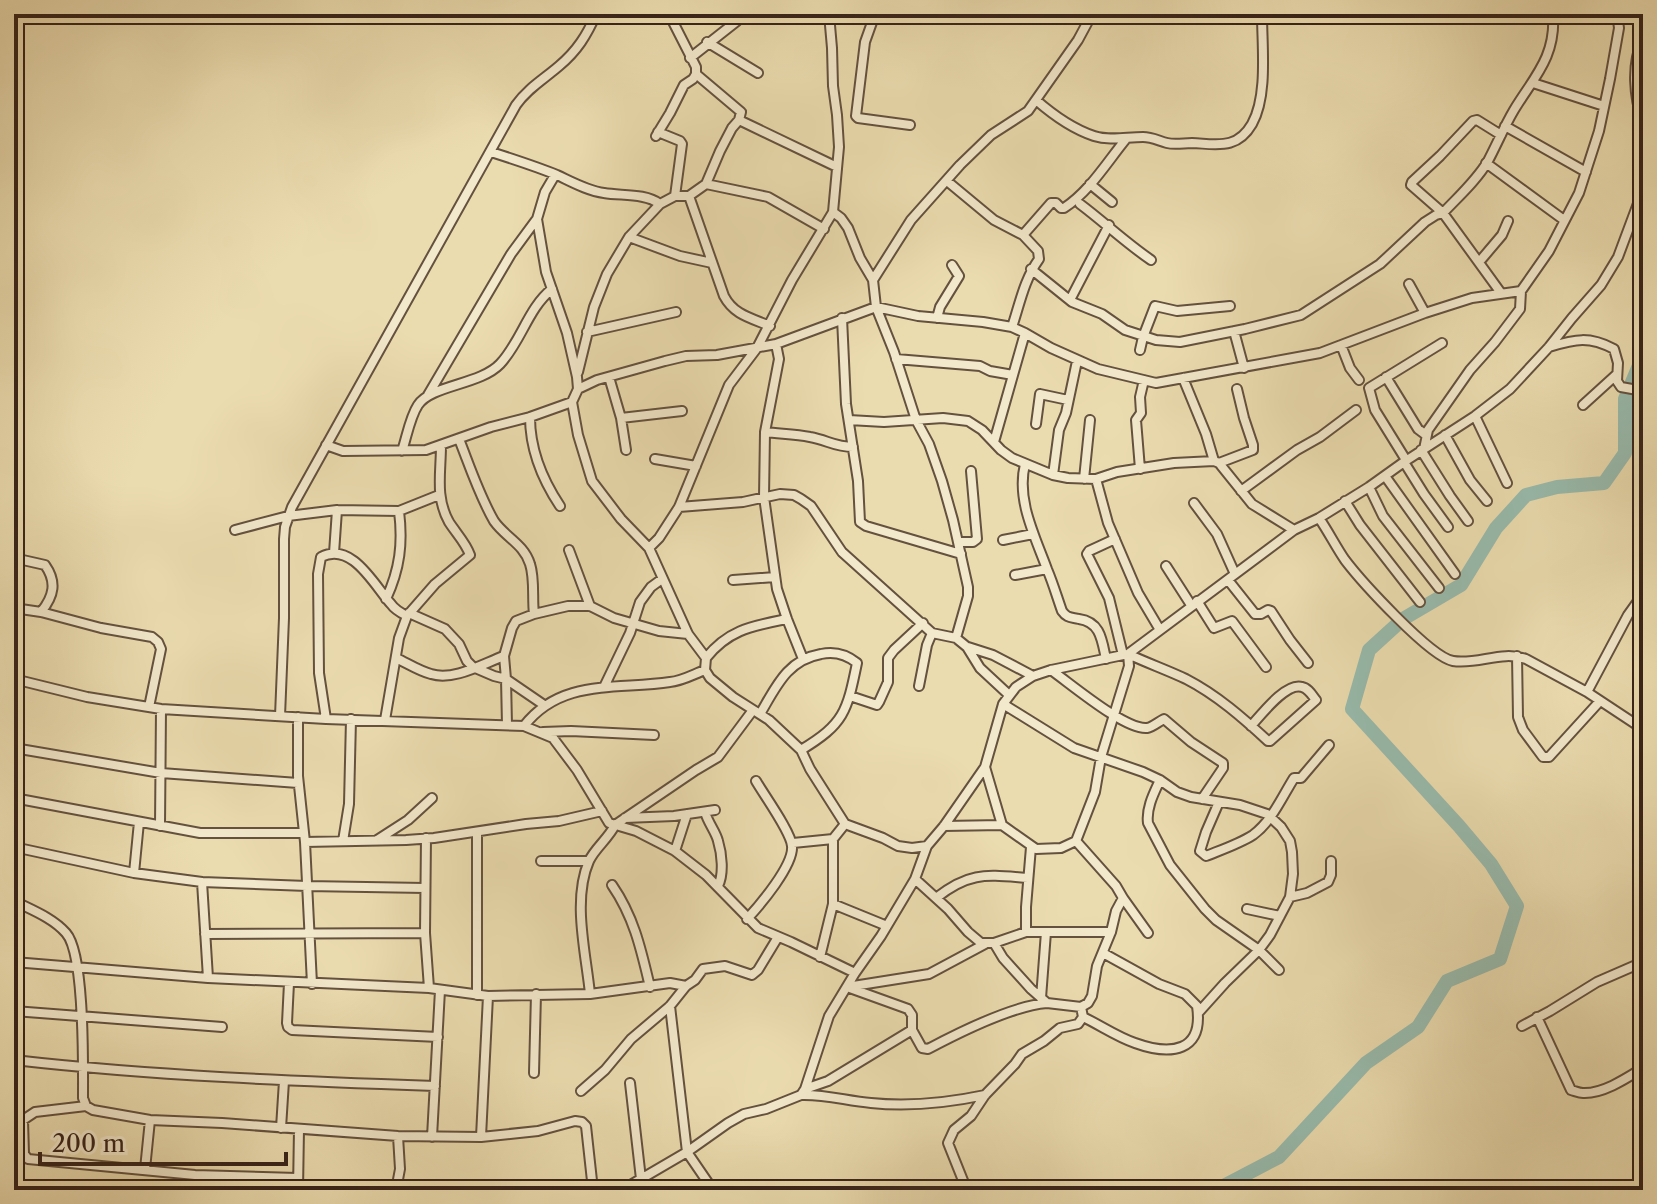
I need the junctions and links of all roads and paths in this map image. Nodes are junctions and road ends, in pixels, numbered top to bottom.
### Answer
1 (596, 14) edge
2 (669, 14) edge
3 (829, 14) edge
4 (875, 14) edge
5 (1092, 14) edge
6 (1262, 14) edge
7 (1553, 14) edge
8 (1617, 14) edge
9 (737, 21) dead end
10 (1643, 40) edge
11 (707, 42) junction
12 (690, 58) junction
13 (758, 73) dead end
14 (696, 74) junction
15 (1533, 83) junction
16 (1036, 100) junction
17 (1604, 106) junction
18 (837, 115) junction
19 (856, 116) junction
20 (739, 120) junction
21 (1643, 123) edge
22 (910, 125) dead end
23 (1503, 130) junction
24 (1126, 138) junction
25 (491, 152) junction
26 (1486, 163) junction
27 (837, 167) junction
28 (1586, 172) junction
29 (555, 175) junction
30 (947, 181) junction
31 (706, 184) junction
32 (1090, 184) junction
33 (1643, 190) edge
34 (675, 196) junction
35 (689, 196) junction
36 (1112, 202) dead end
37 (660, 204) junction
38 (1080, 204) dead end
39 (833, 212) junction
40 (1443, 213) junction
41 (537, 219) junction
42 (1564, 220) junction
43 (1508, 221) dead end
44 (1109, 225) junction
45 (824, 229) junction
46 (1023, 235) junction
47 (629, 237) junction
48 (1151, 260) dead end
49 (1480, 261) junction
50 (712, 263) junction
51 (952, 265) dead end
52 (1031, 269) junction
53 (873, 280) junction
54 (1409, 284) dead end
55 (552, 289) junction
56 (1521, 291) junction
57 (1501, 293) junction
58 (1070, 300) junction
59 (1230, 306) dead end
60 (876, 307) junction
61 (676, 312) dead end
62 (1425, 313) junction
63 (842, 318) junction
64 (937, 318) junction
65 (770, 326) junction
66 (1012, 327) junction
67 (1234, 331) junction
68 (587, 332) junction
69 (1025, 333) junction
70 (1143, 337) junction
71 (1442, 343) dead end
72 (776, 344) junction
73 (1341, 345) junction
74 (1549, 347) junction
75 (757, 348) junction
76 (1140, 350) dead end
77 (896, 359) junction
78 (1077, 361) junction
79 (1244, 368) junction
80 (1013, 375) junction
81 (1616, 375) junction
82 (577, 377) junction
83 (609, 377) junction
84 (1386, 377) junction
85 (1183, 378) junction
86 (1144, 380) junction
87 (1359, 380) dead end
88 (578, 389) junction
89 (1237, 389) dead end
90 (1642, 391) edge
91 (428, 395) junction
92 (1068, 400) junction
93 (572, 402) junction
94 (1583, 405) dead end
95 (1356, 410) dead end
96 (682, 411) dead end
97 (1475, 416) junction
98 (530, 417) junction
99 (621, 418) junction
100 (849, 420) junction
101 (916, 420) junction
102 (1090, 420) dead end
103 (1036, 424) dead end
104 (765, 432) junction
105 (1426, 435) junction
106 (1445, 435) junction
107 (459, 439) junction
108 (994, 442) junction
109 (326, 445) junction
110 (441, 445) junction
111 (853, 447) junction
112 (626, 450) dead end
113 (1422, 450) junction
114 (402, 451) junction
115 (655, 459) dead end
116 (1405, 461) junction
117 (1216, 462) junction
118 (1025, 464) junction
119 (696, 466) junction
120 (1140, 469) junction
121 (971, 471) dead end
122 (1053, 475) junction
123 (1385, 476) junction
124 (1084, 479) junction
125 (1096, 479) junction
126 (1507, 483) dead end
127 (1369, 487) junction
128 (1241, 491) junction
129 (439, 495) junction
130 (764, 497) junction
131 (1345, 501) junction
132 (1487, 501) dead end
133 (1194, 503) dead end
134 (560, 506) dead end
135 (679, 507) junction
136 (337, 510) junction
137 (399, 511) junction
138 (288, 516) junction
139 (1319, 518) junction
140 (1468, 521) dead end
141 (1448, 527) dead end
142 (235, 530) dead end
143 (1294, 530) junction
144 (1033, 534) junction
145 (1115, 539) junction
146 (1003, 540) dead end
147 (958, 542) junction
148 (649, 548) junction
149 (569, 550) dead end
150 (334, 553) junction
151 (961, 554) junction
152 (14, 558) edge
153 (1166, 566) dead end
154 (1047, 569) junction
155 (1455, 574) dead end
156 (1015, 575) dead end
157 (775, 577) junction
158 (1232, 577) junction
159 (662, 579) junction
160 (733, 580) dead end
161 (1439, 588) dead end
162 (1643, 594) edge
163 (386, 599) junction
164 (1420, 602) dead end
165 (1194, 603) junction
166 (590, 606) junction
167 (14, 608) edge
168 (41, 612) junction
169 (408, 614) junction
170 (534, 614) junction
171 (787, 619) junction
172 (633, 623) junction
173 (923, 623) junction
174 (1160, 630) junction
175 (932, 633) junction
176 (688, 634) junction
177 (956, 638) junction
178 (967, 647) junction
179 (1126, 654) junction
180 (504, 656) junction
181 (1517, 656) junction
182 (396, 658) junction
183 (706, 658) junction
184 (803, 659) junction
185 (1106, 659) junction
186 (1308, 663) dead end
187 (473, 667) junction
188 (1266, 667) dead end
189 (705, 670) junction
190 (1051, 670) junction
191 (1033, 676) junction
192 (14, 679) edge
193 (506, 679) junction
194 (919, 686) dead end
195 (604, 687) junction
196 (1587, 692) junction
197 (1008, 694) junction
198 (850, 696) junction
199 (1600, 701) junction
200 (1003, 704) junction
201 (544, 705) junction
202 (149, 707) junction
203 (161, 709) junction
204 (756, 712) junction
205 (1113, 715) junction
206 (280, 716) junction
207 (298, 717) junction
208 (326, 719) junction
209 (351, 719) junction
210 (385, 720) junction
211 (507, 725) junction
212 (524, 726) junction
213 (1251, 726) junction
214 (1643, 729) edge
215 (542, 732) junction
216 (654, 735) dead end
217 (1329, 745) dead end
218 (14, 748) edge
219 (801, 750) junction
220 (1101, 757) junction
221 (985, 767) junction
222 (161, 773) junction
223 (1160, 780) junction
224 (756, 781) dead end
225 (298, 783) junction
226 (14, 798) edge
227 (432, 798) dead end
228 (1202, 799) junction
229 (1219, 802) junction
230 (602, 811) junction
231 (687, 814) junction
232 (1271, 816) junction
233 (624, 818) junction
234 (139, 822) junction
235 (845, 824) junction
236 (615, 825) junction
237 (1002, 825) junction
238 (160, 826) junction
239 (944, 826) junction
240 (477, 832) junction
241 (304, 838) junction
242 (426, 838) junction
243 (833, 839) junction
244 (376, 840) junction
245 (343, 841) junction
246 (1076, 841) junction
247 (793, 843) junction
248 (927, 846) junction
249 (14, 847) edge
250 (1031, 847) junction
251 (675, 851) junction
252 (541, 861) dead end
253 (589, 861) junction
254 (1331, 861) dead end
255 (134, 873) junction
256 (1028, 878) junction
257 (915, 879) junction
258 (202, 882) junction
259 (612, 885) dead end
260 (307, 886) junction
261 (718, 886) junction
262 (425, 888) junction
263 (1290, 897) junction
264 (936, 898) junction
265 (1123, 898) junction
266 (14, 901) edge
267 (833, 904) junction
268 (1247, 909) dead end
269 (1280, 916) junction
270 (747, 919) junction
271 (887, 926) junction
272 (1026, 932) junction
273 (1046, 932) junction
274 (1111, 932) junction
275 (425, 933) junction
276 (1148, 933) dead end
277 (205, 934) junction
278 (309, 935) junction
279 (778, 937) junction
280 (990, 944) junction
281 (1259, 950) junction
282 (1103, 953) junction
283 (820, 957) junction
284 (14, 962) edge
285 (1643, 962) edge
286 (79, 968) junction
287 (1279, 970) dead end
288 (855, 973) junction
289 (208, 978) junction
290 (289, 983) junction
291 (312, 984) junction
292 (686, 986) junction
293 (650, 987) junction
294 (847, 987) junction
295 (429, 988) junction
296 (440, 990) junction
297 (536, 994) junction
298 (590, 994) junction
299 (477, 995) junction
300 (488, 996) junction
301 (1044, 1001) junction
302 (670, 1006) junction
303 (14, 1011) edge
304 (1082, 1012) junction
305 (1198, 1013) junction
306 (81, 1016) junction
307 (1537, 1017) junction
308 (1522, 1026) dead end
309 (222, 1027) dead end
310 (912, 1030) junction
311 (438, 1037) junction
312 (14, 1060) edge
313 (83, 1068) junction
314 (1643, 1068) edge
315 (534, 1073) dead end
316 (284, 1081) junction
317 (630, 1083) dead end
318 (435, 1086) junction
319 (581, 1091) dead end
320 (803, 1092) junction
321 (985, 1095) junction
322 (86, 1106) junction
323 (150, 1120) junction
324 (281, 1128) junction
325 (299, 1129) junction
326 (398, 1136) junction
327 (432, 1137) junction
328 (481, 1137) junction
329 (687, 1152) junction
330 (145, 1169) junction
331 (195, 1175) junction
332 (297, 1178) junction
333 (641, 1179) junction
334 (195, 1190) edge
335 (298, 1190) edge
336 (396, 1190) edge
337 (593, 1190) edge
338 (622, 1190) edge
339 (713, 1190) edge
340 (963, 1190) edge

1 - 25 street
2 - 12 street
3 - 18 street
4 - 19 street
5 - 16 street
6 - 24 street
7 - 15 street
8 - 17 street
9 - 11 street
10 - 21 street
11 - 12 street
11 - 13 street
12 - 14 street
14 - 20 street
14 - 34 street
15 - 17 street
15 - 23 street
16 - 24 street
16 - 30 street
17 - 28 street
18 - 19 street
18 - 27 street
19 - 22 street
20 - 27 street
20 - 31 street
23 - 26 street
23 - 28 street
23 - 40 street
24 - 32 street
25 - 29 street
25 - 109 street
26 - 40 street
26 - 42 street
27 - 39 street
28 - 42 street
29 - 37 street
29 - 41 street
30 - 46 street
30 - 53 street
31 - 35 street
31 - 45 street
32 - 36 street
32 - 46 street
33 - 74 street
34 - 35 street
34 - 37 street
35 - 50 street
37 - 47 street
38 - 44 street
39 - 45 street
39 - 53 street
40 - 49 street
40 - 67 street
41 - 55 street
41 - 91 street
42 - 56 street
43 - 49 street
44 - 48 street
44 - 58 street
45 - 65 street
46 - 52 street
47 - 50 street
47 - 68 street
49 - 57 street
50 - 65 street
51 - 64 street
52 - 58 street
52 - 66 street
53 - 60 street
54 - 62 street
55 - 82 street
55 - 91 street
56 - 57 street
56 - 105 street
57 - 62 street
58 - 70 street
59 - 70 street
60 - 63 street
60 - 64 street
60 - 77 street
61 - 68 street
62 - 73 street
63 - 72 street
63 - 100 street
64 - 66 street
65 - 75 street
66 - 69 street
67 - 70 street
67 - 79 street
68 - 82 street
69 - 78 street
69 - 80 street
70 - 76 street
71 - 84 street
72 - 75 street
72 - 104 street
73 - 79 street
73 - 87 street
74 - 81 street
74 - 97 street
75 - 83 street
75 - 119 street
77 - 80 street
77 - 101 street
78 - 86 street
78 - 92 street
79 - 85 street
80 - 108 street
81 - 90 street
81 - 94 street
82 - 88 street
83 - 88 street
83 - 99 street
84 - 105 street
84 - 116 street
85 - 86 street
85 - 117 street
86 - 120 street
88 - 93 street
89 - 117 street
91 - 114 street
92 - 103 street
92 - 122 street
93 - 98 street
93 - 148 street
95 - 128 street
96 - 99 street
97 - 106 street
97 - 126 street
98 - 107 street
98 - 134 street
99 - 112 street
100 - 101 street
100 - 111 street
101 - 108 street
101 - 147 street
102 - 124 street
104 - 111 street
104 - 130 street
105 - 113 street
106 - 113 street
106 - 132 street
107 - 110 street
107 - 170 street
108 - 118 street
109 - 114 street
109 - 138 street
110 - 114 street
110 - 129 street
111 - 151 street
113 - 116 street
113 - 140 street
115 - 119 street
116 - 123 street
116 - 141 street
117 - 120 street
117 - 128 street
118 - 122 street
118 - 144 street
119 - 135 street
120 - 125 street
121 - 147 street
122 - 124 street
123 - 127 street
123 - 155 street
124 - 125 street
125 - 145 street
127 - 131 street
127 - 161 street
128 - 143 street
129 - 137 street
129 - 169 street
130 - 135 street
130 - 157 street
130 - 173 street
131 - 139 street
131 - 164 street
133 - 158 street
135 - 148 street
136 - 137 street
136 - 138 street
136 - 150 street
137 - 163 street
138 - 142 street
138 - 206 street
139 - 143 street
139 - 181 street
143 - 158 street
144 - 146 street
144 - 154 street
145 - 174 street
145 - 179 street
147 - 151 street
148 - 159 street
149 - 166 street
150 - 163 street
150 - 208 street
151 - 177 street
152 - 168 street
153 - 165 street
154 - 156 street
154 - 185 street
157 - 160 street
157 - 171 street
158 - 165 street
158 - 186 street
159 - 172 street
159 - 176 street
162 - 196 street
163 - 169 street
165 - 174 street
165 - 188 street
166 - 170 street
166 - 172 street
167 - 168 street
168 - 202 street
169 - 182 street
169 - 187 street
170 - 180 street
171 - 183 street
171 - 184 street
172 - 176 street
172 - 195 street
173 - 175 street
173 - 198 street
174 - 179 street
175 - 177 street
175 - 194 street
176 - 183 street
177 - 178 street
178 - 191 street
178 - 197 street
179 - 185 street
179 - 205 street
179 - 213 street
180 - 187 street
180 - 193 street
181 - 196 street
181 - 199 street
182 - 187 street
182 - 210 street
183 - 189 street
184 - 198 street
184 - 204 street
185 - 190 street
187 - 193 street
189 - 195 street
189 - 204 street
190 - 191 street
190 - 205 street
191 - 197 street
192 - 202 street
193 - 201 street
193 - 211 street
195 - 201 street
196 - 199 street
197 - 200 street
198 - 219 street
199 - 214 street
200 - 220 street
200 - 221 street
201 - 212 street
202 - 203 street
203 - 206 street
203 - 222 street
204 - 219 street
204 - 233 street
205 - 220 street
205 - 228 street
206 - 207 street
207 - 208 street
207 - 225 street
208 - 209 street
209 - 210 street
209 - 245 street
210 - 211 street
211 - 212 street
212 - 215 street
213 - 213 street
215 - 216 street
215 - 230 street
217 - 232 street
218 - 222 street
219 - 235 street
220 - 223 street
220 - 246 street
221 - 237 street
221 - 239 street
222 - 225 street
222 - 238 street
223 - 228 street
223 - 281 street
224 - 247 street
225 - 241 street
226 - 234 street
227 - 244 street
228 - 229 street
229 - 232 street
229 - 232 street
230 - 236 street
230 - 240 street
231 - 233 street
231 - 251 street
231 - 261 street
232 - 263 street
233 - 236 street
234 - 238 street
234 - 255 street
235 - 243 street
235 - 248 street
236 - 251 street
236 - 253 street
237 - 239 street
237 - 250 street
238 - 241 street
239 - 248 street
240 - 242 street
240 - 299 street
241 - 245 street
241 - 260 street
242 - 244 street
242 - 262 street
243 - 247 street
243 - 267 street
244 - 245 street
246 - 250 street
246 - 265 street
247 - 270 street
248 - 257 street
249 - 255 street
250 - 256 street
251 - 261 street
252 - 253 street
253 - 298 street
254 - 263 street
255 - 258 street
256 - 264 street
256 - 272 street
257 - 264 street
257 - 271 street
258 - 260 street
258 - 277 street
259 - 293 street
260 - 262 street
260 - 278 street
261 - 270 street
262 - 275 street
263 - 269 street
264 - 280 street
265 - 274 street
265 - 276 street
266 - 286 street
267 - 271 street
267 - 283 street
268 - 269 street
269 - 281 street
270 - 279 street
271 - 288 street
272 - 273 street
272 - 280 street
273 - 274 street
273 - 301 street
274 - 282 street
275 - 278 street
275 - 295 street
277 - 278 street
277 - 289 street
278 - 291 street
279 - 283 street
279 - 292 street
280 - 294 street
280 - 301 street
281 - 287 street
281 - 305 street
282 - 304 street
282 - 305 street
283 - 288 street
284 - 286 street
285 - 307 street
286 - 289 street
286 - 306 street
288 - 294 street
289 - 290 street
290 - 291 street
290 - 311 street
291 - 295 street
292 - 293 street
292 - 302 street
293 - 298 street
294 - 310 street
294 - 320 street
295 - 296 street
296 - 299 street
296 - 311 street
297 - 298 street
297 - 300 street
297 - 315 street
299 - 300 street
300 - 328 street
301 - 304 street
301 - 310 street
302 - 319 street
302 - 329 street
303 - 306 street
304 - 305 street
304 - 321 street
306 - 309 street
306 - 313 street
307 - 308 street
307 - 314 street
310 - 320 street
311 - 318 street
312 - 313 street
313 - 316 street
313 - 322 street
316 - 318 street
316 - 324 street
317 - 333 street
318 - 327 street
320 - 321 street
320 - 329 street
321 - 340 street
322 - 323 street
322 - 330 street
323 - 324 street
323 - 330 street
324 - 325 street
325 - 326 street
325 - 332 street
326 - 327 street
326 - 336 street
327 - 328 street
328 - 337 street
329 - 333 street
329 - 339 street
330 - 331 street
331 - 332 street
331 - 334 street
332 - 335 street
333 - 338 street

